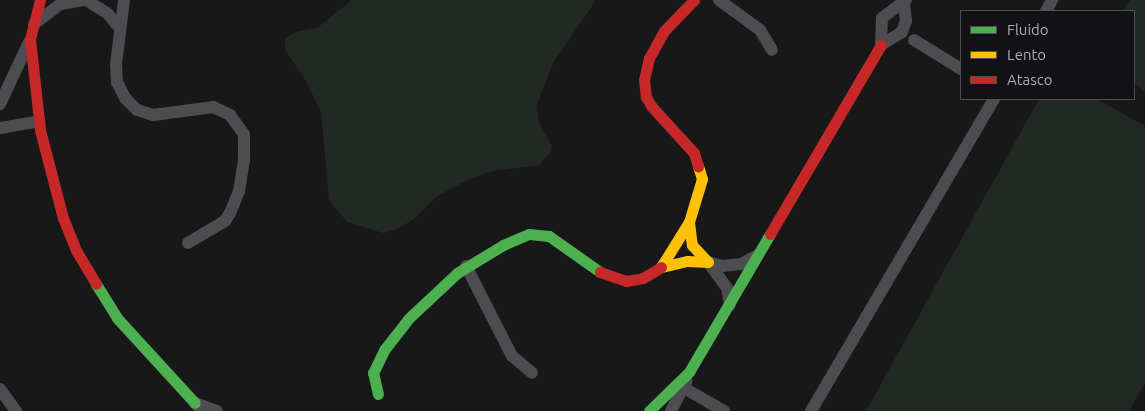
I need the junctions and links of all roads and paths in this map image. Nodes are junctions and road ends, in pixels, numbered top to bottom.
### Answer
1 (40, 0) edge
2 (84, 0) edge
3 (124, 0) edge
4 (694, 0) edge
5 (719, 0) edge
6 (905, 2) edge
7 (906, 22) junction
8 (34, 24) junction
9 (119, 27) junction
10 (30, 39) junction
11 (914, 40) junction
12 (886, 43) junction
13 (772, 50) dead end
14 (960, 68) edge
15 (993, 100) edge
16 (0, 104) edge
17 (39, 121) junction
18 (0, 128) edge
19 (689, 222) junction
20 (188, 243) dead end
21 (762, 251) junction
22 (708, 262) junction
23 (466, 266) junction
24 (661, 267) junction
25 (730, 305) junction
26 (689, 372) joint
27 (532, 373) dead end
28 (679, 388) junction
29 (0, 389) edge
30 (378, 394) dead end
31 (199, 407) edge
32 (16, 411) edge
33 (217, 411) edge
34 (649, 411) edge
35 (671, 411) edge
36 (724, 411) edge
37 (811, 411) edge

1 - 8 street
2 - 8 street
2 - 9 street
3 - 9 street
4 - 19 street
5 - 13 street
6 - 7 street
6 - 12 street
7 - 11 street
7 - 12 street
8 - 10 street
9 - 20 street
10 - 16 street
10 - 17 street
11 - 12 street
11 - 14 street
12 - 21 street
15 - 37 street
17 - 18 street
17 - 31 street
19 - 22 street
19 - 24 street
21 - 22 street
21 - 25 street
22 - 24 street
22 - 25 street
23 - 24 street
23 - 27 street
23 - 30 street
25 - 26 street
26 - 28 street
28 - 34 street
28 - 35 street
28 - 36 street
29 - 32 street
31 - 33 street

